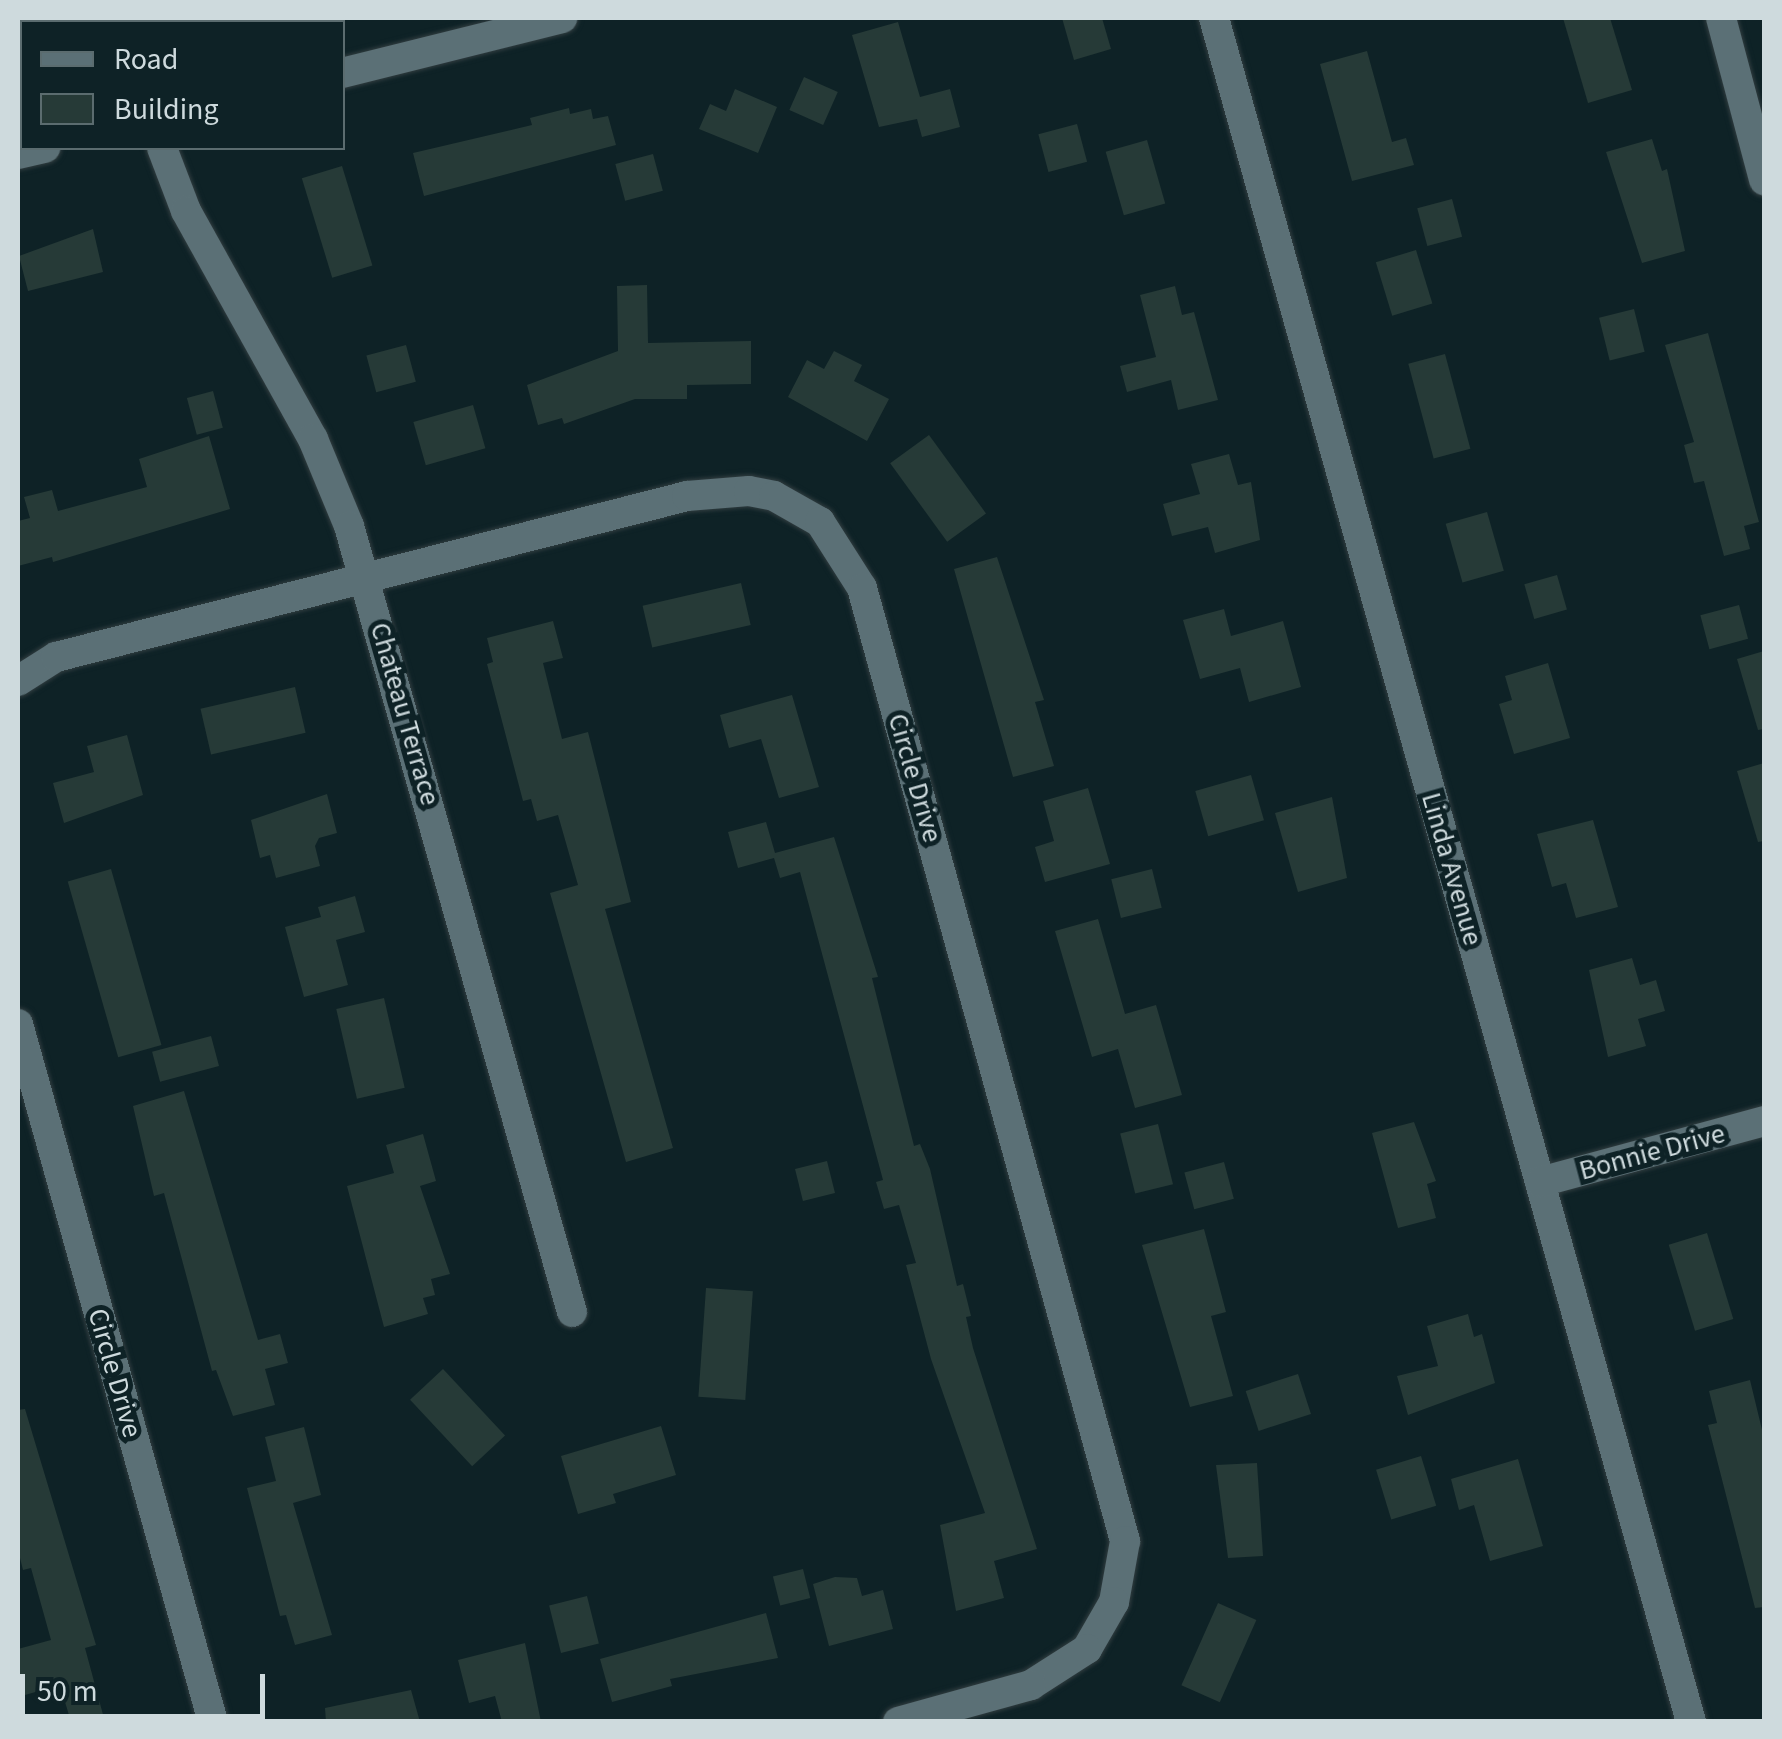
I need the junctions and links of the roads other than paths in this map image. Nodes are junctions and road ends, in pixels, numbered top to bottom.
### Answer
1 (562, 18) edge
2 (1214, 18) edge
3 (1721, 18) edge
4 (345, 72) edge
5 (163, 150) edge
6 (1764, 180) edge
7 (366, 575) junction
8 (18, 681) edge
9 (18, 1024) edge
10 (1764, 1121) edge
11 (1540, 1182) junction
12 (572, 1312) dead end
13 (213, 1722) edge
14 (898, 1722) edge
15 (1691, 1722) edge

1 - 4 street
2 - 11 street, Linda Avenue
3 - 6 street
5 - 7 street, Chateau Terrace
7 - 8 street, Circle Drive
7 - 12 street, Chateau Terrace
7 - 14 street, Circle Drive
9 - 13 street, Circle Drive
10 - 11 street, Bonnie Drive
11 - 15 street, Linda Avenue

